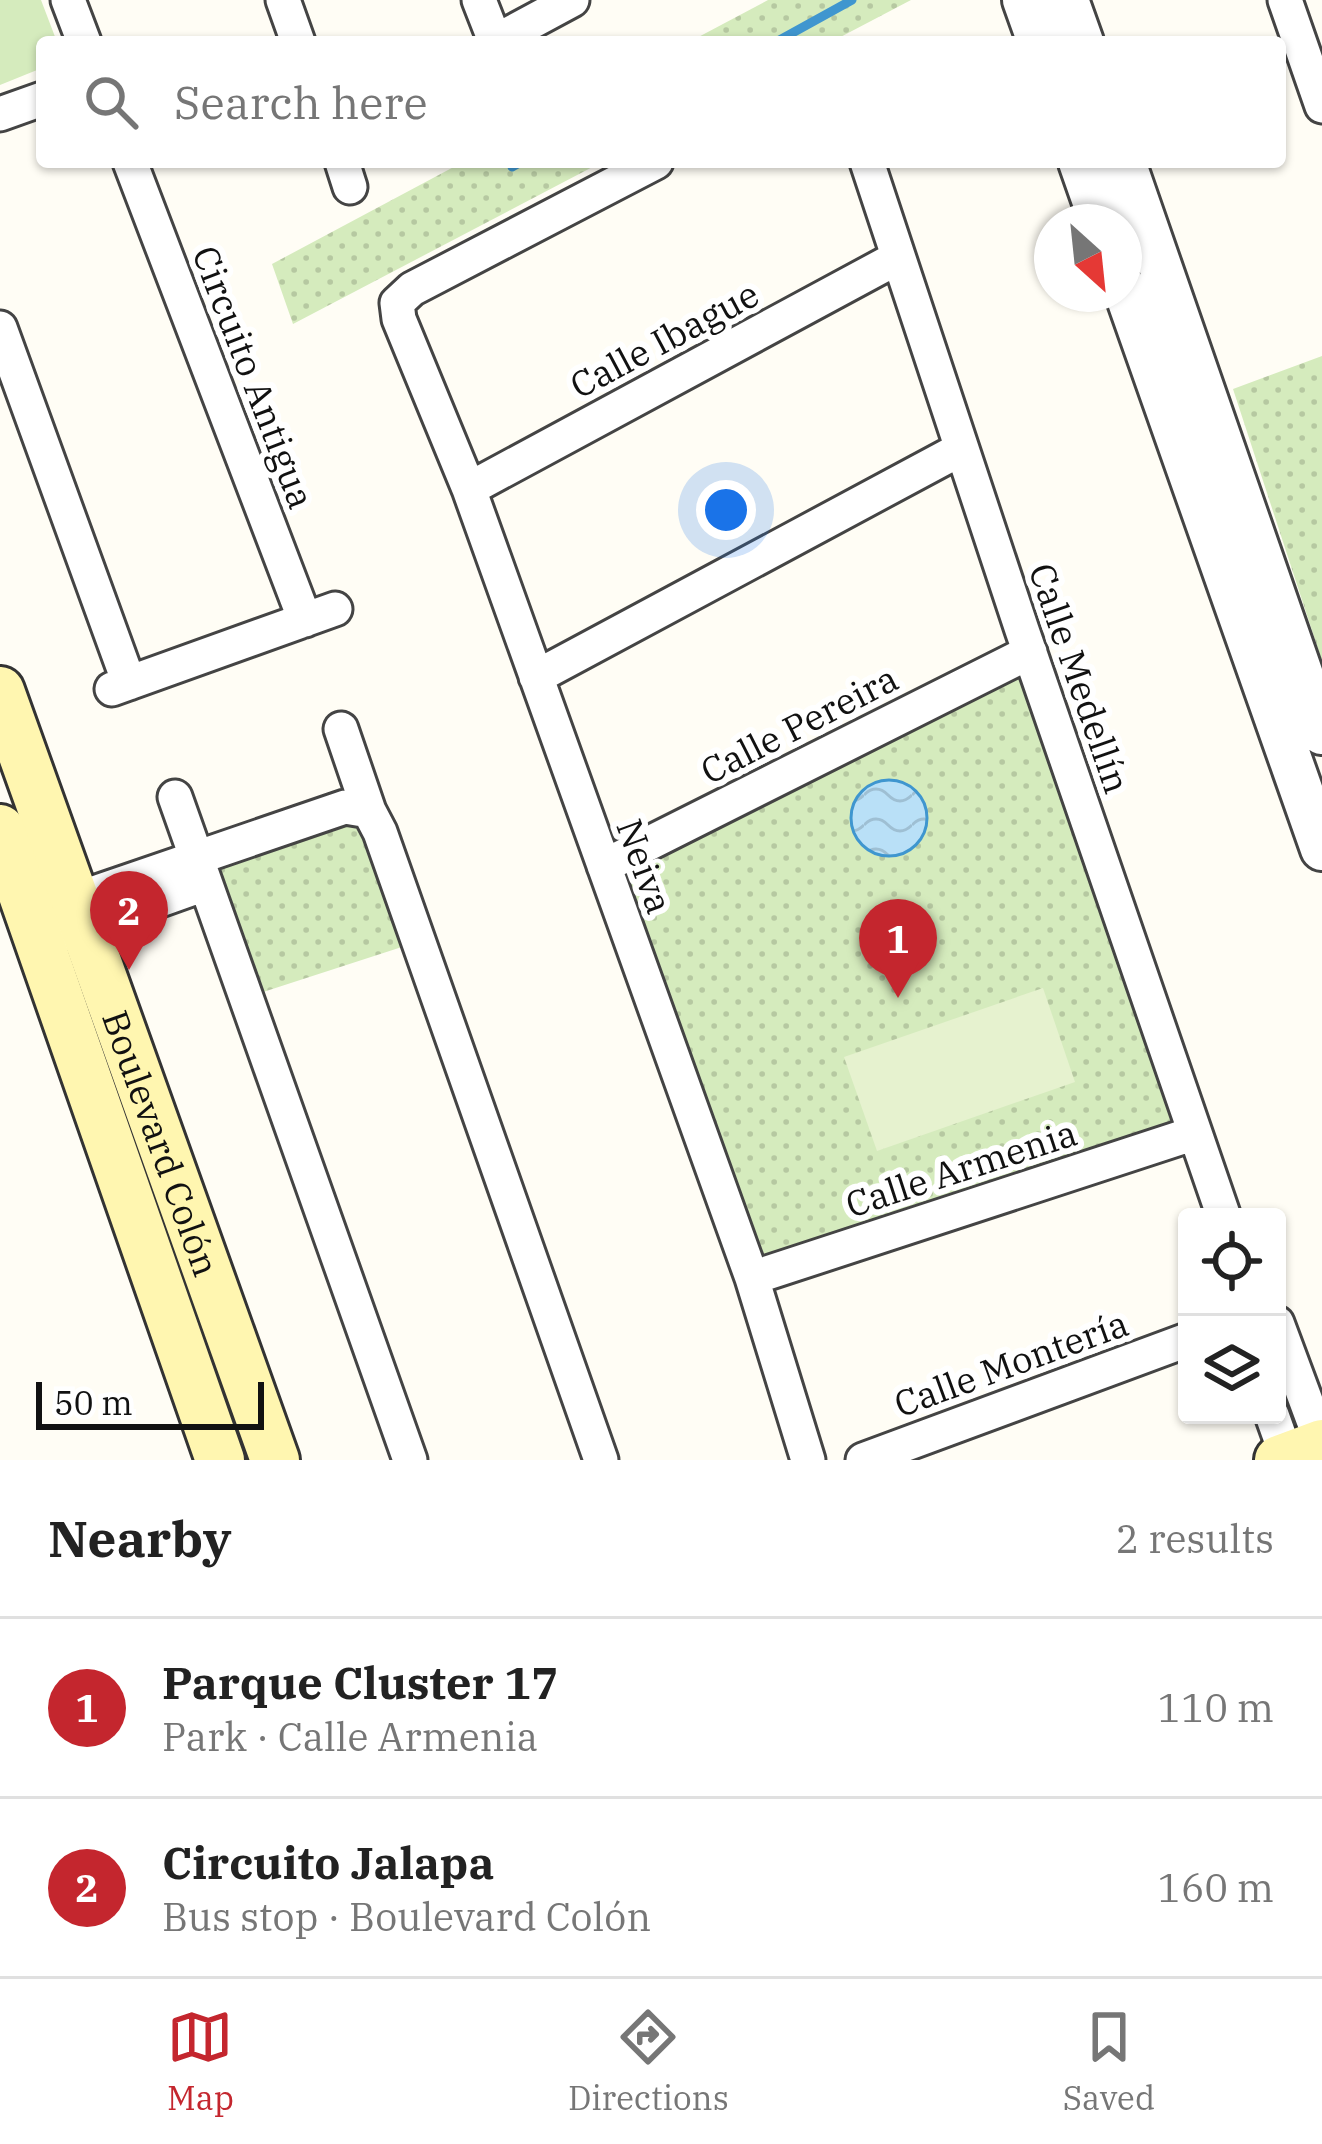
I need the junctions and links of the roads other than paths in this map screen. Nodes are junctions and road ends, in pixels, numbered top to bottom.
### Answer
1 (68, 0) edge
2 (283, 0) edge
3 (479, 0) edge
4 (572, 0) edge
5 (1024, 0) edge
6 (1067, 0) edge
7 (1285, 0) edge
8 (82, 36) edge
9 (296, 36) edge
10 (493, 36) edge
11 (506, 36) edge
12 (1037, 36) edge
13 (1080, 36) edge
14 (36, 101) edge
15 (1322, 106) edge
16 (0, 114) edge
17 (133, 168) edge
18 (644, 168) edge
19 (869, 168) edge
20 (1083, 168) edge
21 (1126, 168) edge
22 (1095, 204) edge
23 (897, 258) junction
24 (1135, 312) edge
25 (0, 328) edge
26 (961, 449) junction
27 (469, 490) junction
28 (1238, 552) junction
29 (1030, 652) junction
30 (536, 677) junction
31 (0, 691) edge
32 (341, 729) dead end
33 (1322, 733) edge
34 (175, 797) dead end
35 (369, 811) junction
36 (0, 829) edge
37 (1322, 849) edge
38 (604, 866) junction
39 (200, 870) junction
40 (58, 921) junction
41 (1195, 1132) junction
42 (1221, 1208) edge
43 (752, 1278) junction
44 (1178, 1343) edge
45 (1286, 1385) edge
46 (1295, 1447) edge
47 (216, 1456) edge
48 (275, 1460) edge
49 (410, 1460) edge
50 (601, 1460) edge
51 (808, 1460) edge
52 (863, 1460) edge

1 - 8 street
2 - 9 street
3 - 10 street
4 - 11 street
5 - 12 street
6 - 13 street
7 - 15 street
14 - 16 street
17 - 25 street, Circuito Antigua
18 - 27 street, Neiva
19 - 23 street, Calle Medellín
20 - 22 street
21 - 28 street
23 - 26 street, Calle Medellín
23 - 27 street, Calle Ibague
24 - 28 street
26 - 29 street, Calle Medellín
26 - 30 street
27 - 30 street, Neiva
28 - 33 street
28 - 37 street
29 - 38 street, Calle Pereira
29 - 41 street, Calle Medellín
30 - 38 street, Neiva
31 - 40 main road, Boulevard Colón
32 - 35 street
34 - 39 street
35 - 39 street
35 - 50 street
36 - 40 main road, Boulevard Colón
38 - 43 street, Neiva
39 - 40 street
39 - 49 street
40 - 47 main road, Boulevard Colón
40 - 48 main road, Boulevard Colón
41 - 42 street, Calle Medellín
41 - 43 street, Calle Armenia
43 - 51 street, Neiva
44 - 52 street, Calle Montería
45 - 46 street

